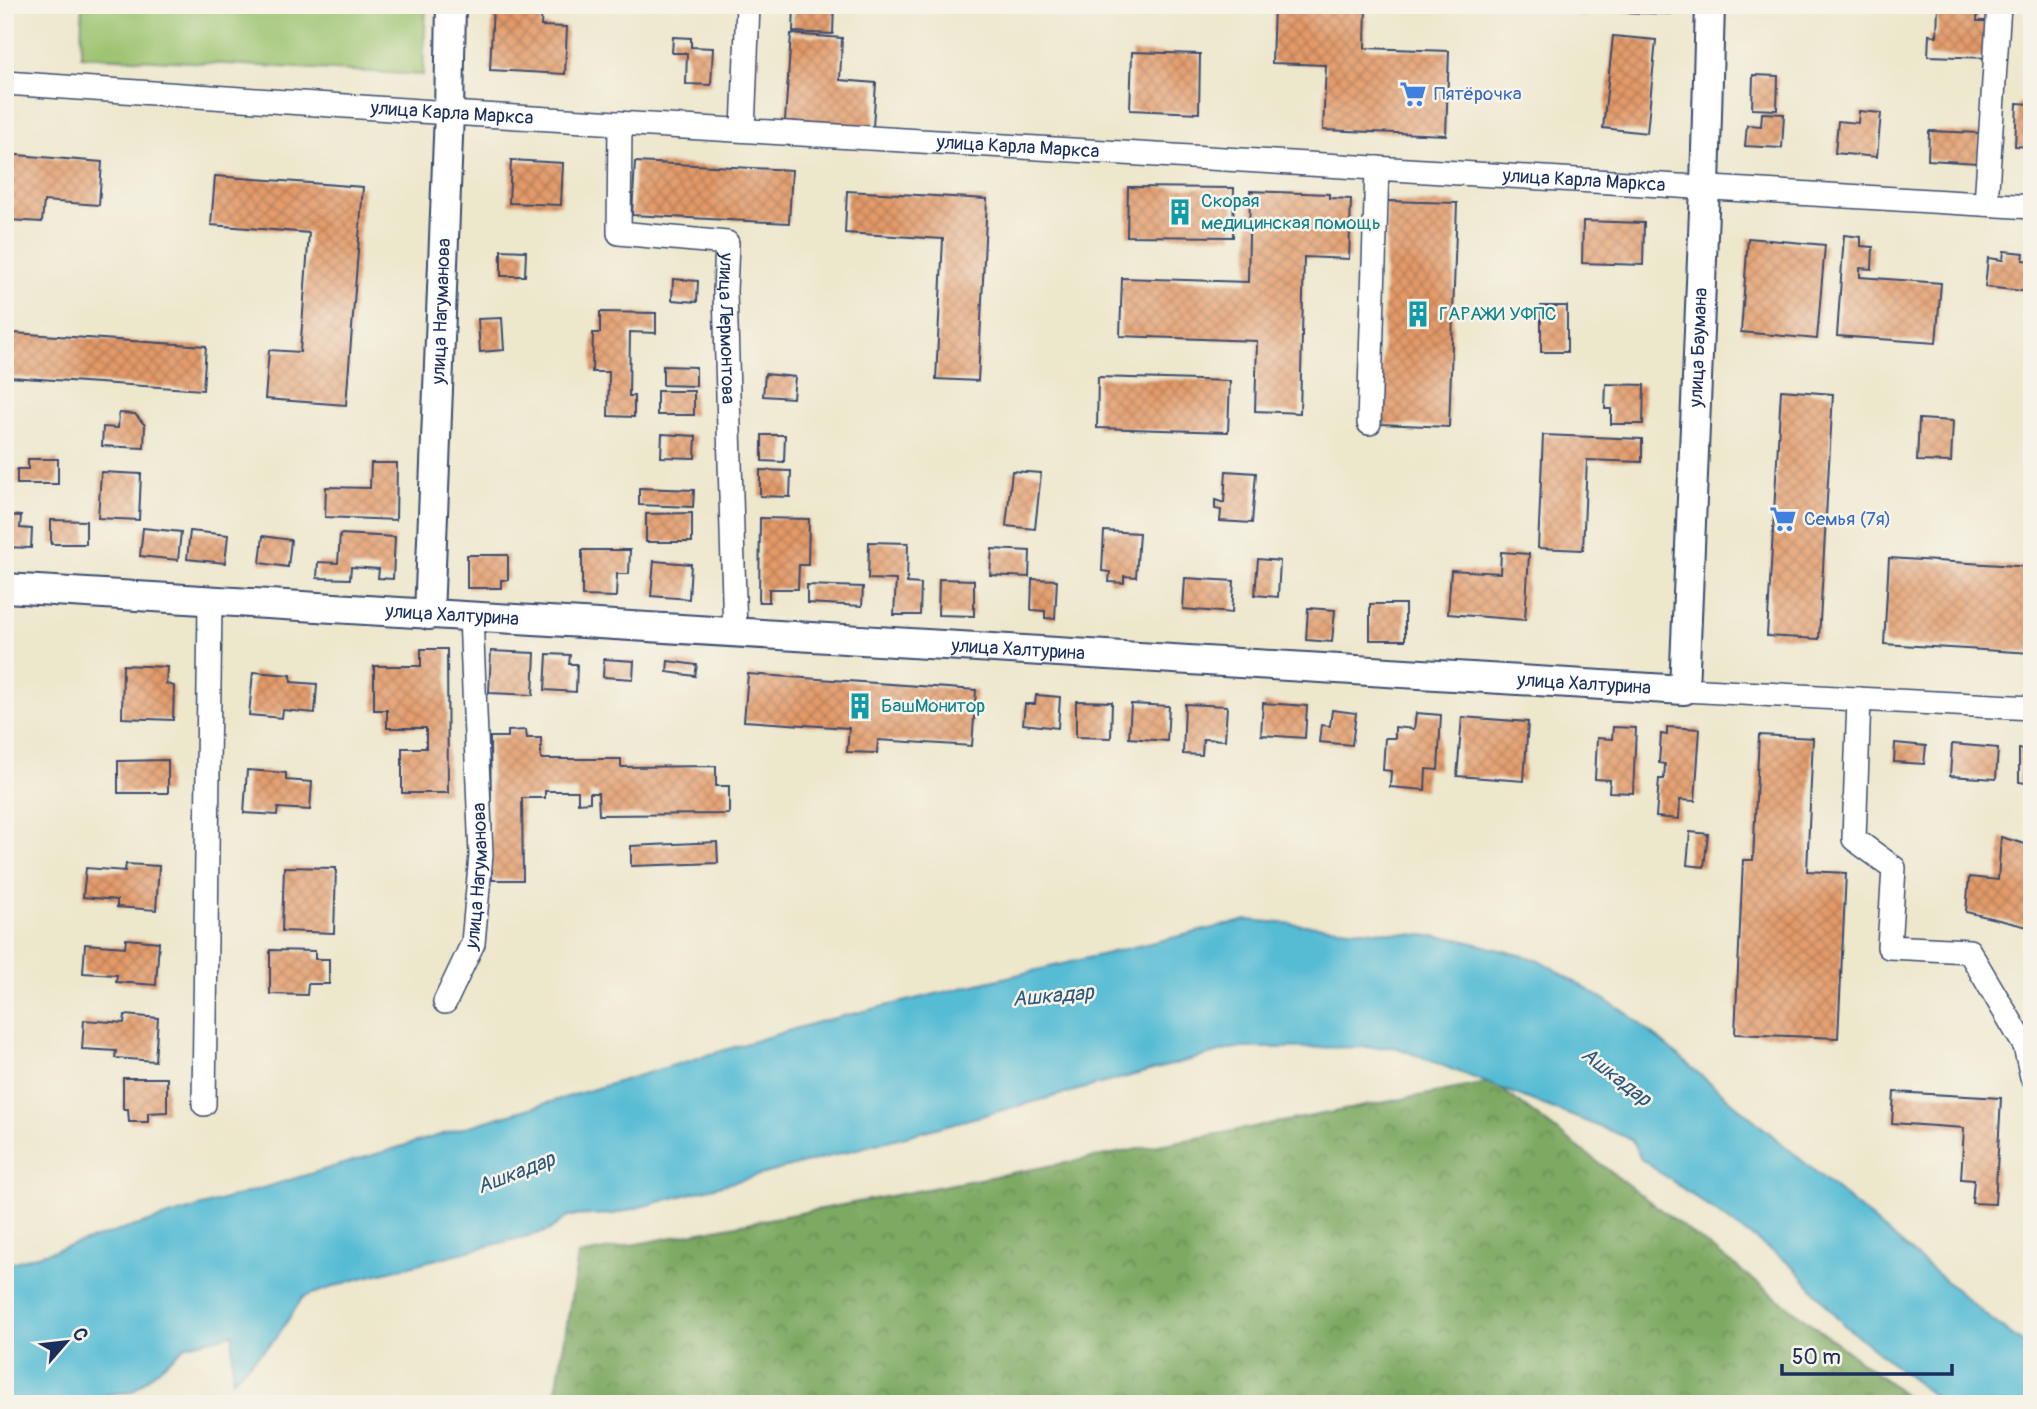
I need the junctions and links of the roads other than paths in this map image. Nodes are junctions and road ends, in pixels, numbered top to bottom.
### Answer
1 (451, 5) edge
2 (748, 5) edge
3 (1710, 5) edge
4 (1999, 5) edge
5 (5, 83) edge
6 (449, 113) junction
7 (620, 123) junction
8 (743, 130) junction
9 (1377, 168) junction
10 (1705, 187) junction
11 (1986, 204) junction
12 (2032, 207) edge
13 (1368, 423) dead end
14 (5, 588) edge
15 (211, 601) junction
16 (429, 615) junction
17 (471, 617) junction
18 (735, 633) junction
19 (1684, 690) junction
20 (1859, 699) junction
21 (2032, 708) edge
22 (444, 1002) dead end
23 (2028, 1046) edge
24 (2032, 1077) edge
25 (204, 1104) dead end

1 - 6 main road, улица Нагуманова
2 - 8 street
3 - 10 main road, улица Баумана
4 - 11 street
5 - 6 street, улица Карла Маркса
6 - 7 street, улица Карла Маркса
6 - 16 main road, улица Нагуманова
7 - 8 street, улица Карла Маркса
7 - 18 street, улица Лермонтова
8 - 9 street, улица Карла Маркса
9 - 10 street, улица Карла Маркса
9 - 13 street
10 - 11 street, улица Карла Маркса
10 - 19 main road, улица Баумана
11 - 12 street, улица Карла Маркса
14 - 15 main road, улица Халтурина
15 - 16 main road, улица Халтурина
15 - 25 street
16 - 17 main road, улица Халтурина
17 - 18 main road, улица Халтурина
17 - 22 street, улица Нагуманова
18 - 19 main road, улица Халтурина
19 - 20 street, улица Халтурина
20 - 21 street, улица Халтурина
20 - 23 street
23 - 24 street

